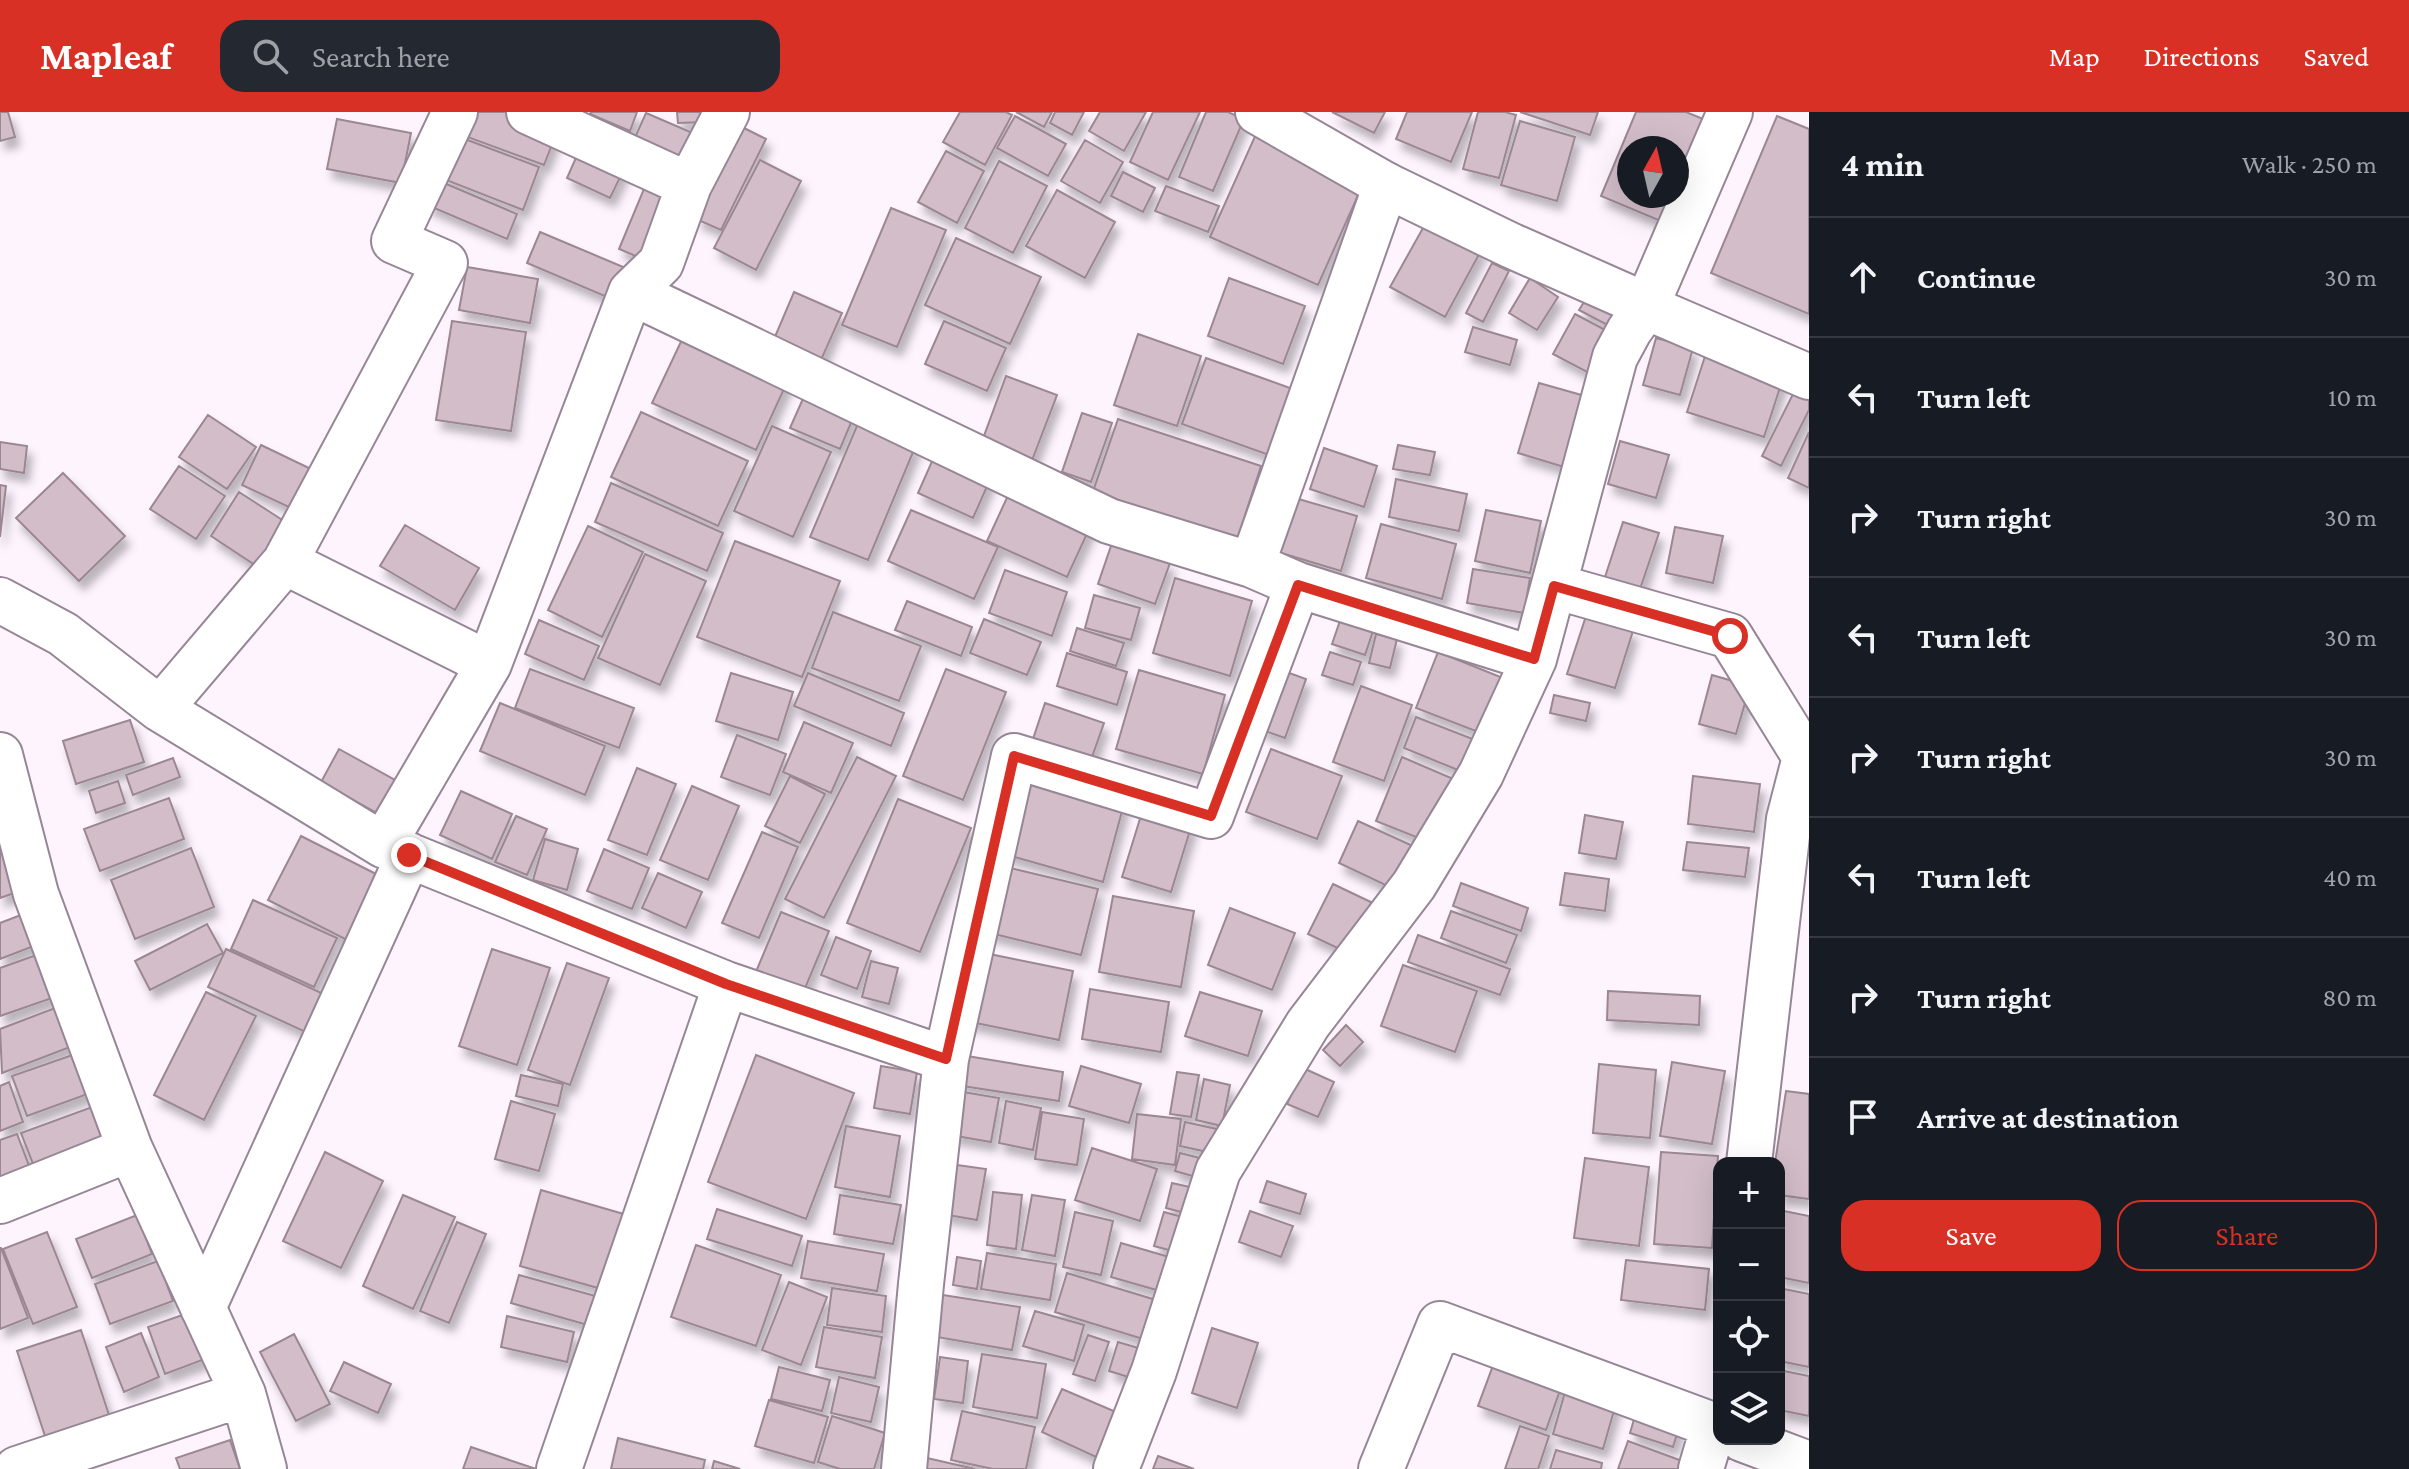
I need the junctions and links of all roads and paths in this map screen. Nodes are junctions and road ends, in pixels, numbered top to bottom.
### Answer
1 (455, 112) edge
2 (529, 112) edge
3 (727, 112) edge
4 (1258, 112) edge
5 (1730, 112) edge
6 (689, 185) junction
7 (1386, 185) junction
8 (631, 292) junction
9 (1646, 307) junction
10 (1809, 377) edge
11 (285, 562) junction
12 (1252, 565) junction
13 (1298, 585) junction
14 (1554, 586) junction
15 (0, 600) edge
16 (1534, 659) junction
17 (489, 664) junction
18 (160, 709) junction
19 (0, 755) edge
20 (1807, 758) edge
21 (396, 850) junction
22 (726, 984) junction
23 (946, 1059) junction
24 (130, 1149) junction
25 (1750, 1157) edge
26 (0, 1201) edge
27 (203, 1308) junction
28 (243, 1394) junction
29 (1713, 1433) edge
30 (1750, 1445) edge
31 (1809, 1464) edge
32 (17, 1469) edge
33 (264, 1469) edge
34 (559, 1469) edge
35 (904, 1469) edge
36 (1116, 1469) edge
37 (1381, 1469) edge

1 - 11 street
2 - 6 street
3 - 6 street
4 - 7 street
5 - 9 street
6 - 8 street
7 - 9 street
7 - 12 street
8 - 12 street
8 - 17 street
9 - 10 street
9 - 14 street
11 - 17 street
11 - 18 street
12 - 13 street
13 - 16 street
13 - 23 street
14 - 16 street
14 - 20 street
15 - 18 street
16 - 36 street
17 - 21 street
18 - 21 street
19 - 24 street
20 - 25 street
21 - 22 street
21 - 27 street
22 - 23 street
22 - 34 street
23 - 35 street
24 - 26 street
24 - 27 street
27 - 28 street
28 - 32 street
28 - 33 street
29 - 37 street
30 - 31 street

